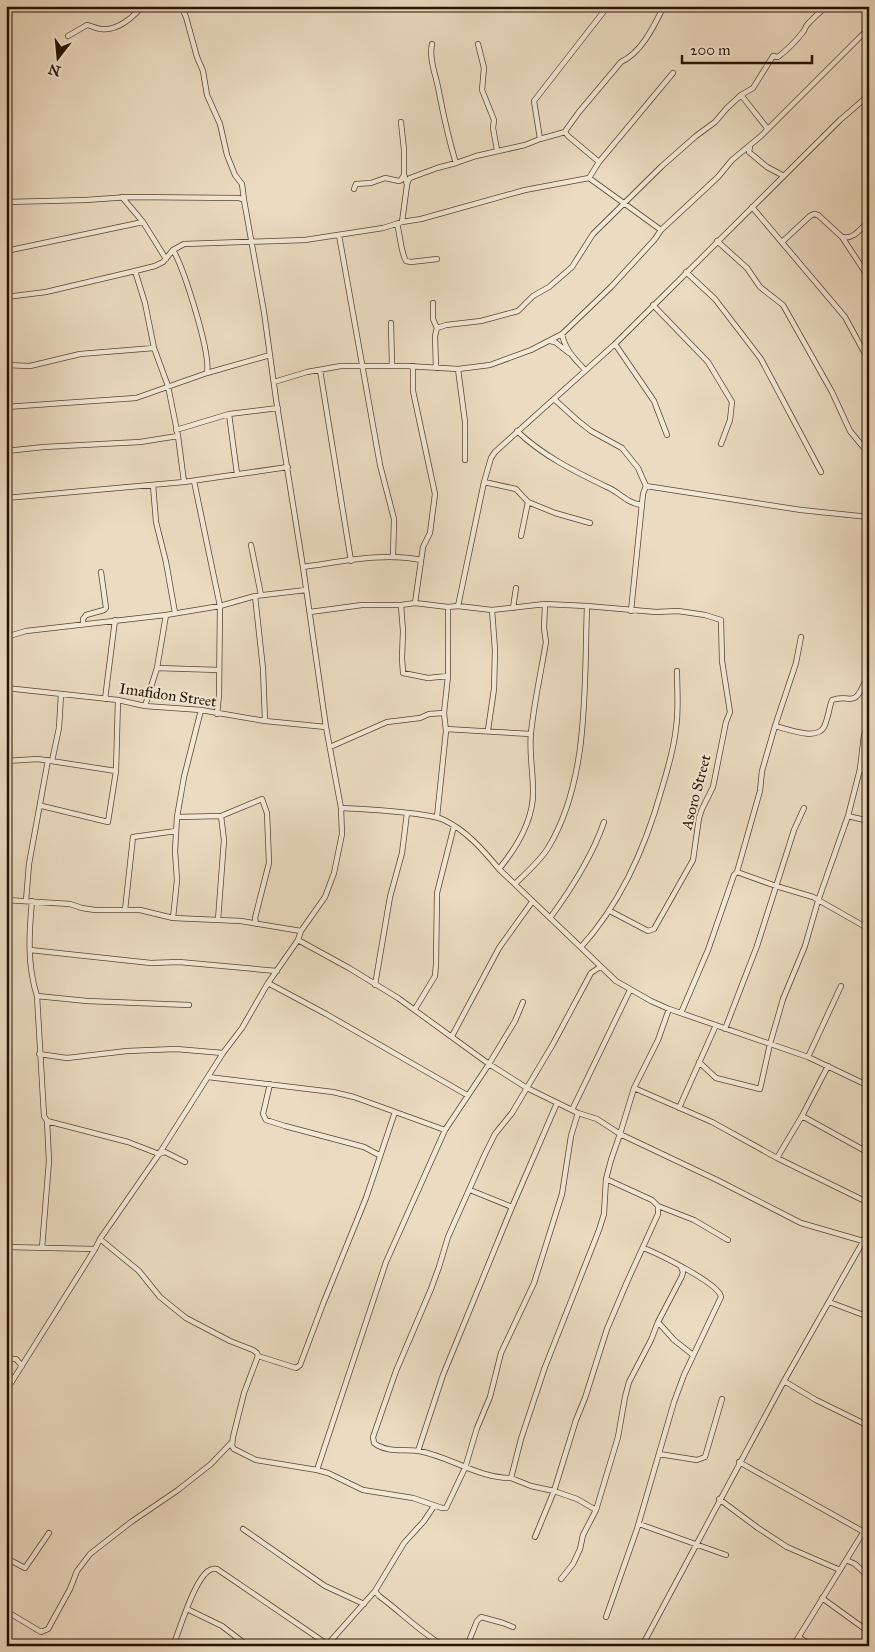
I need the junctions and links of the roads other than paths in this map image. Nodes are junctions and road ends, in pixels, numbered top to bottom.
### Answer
1 (142, 6) edge
2 (181, 6) edge
3 (608, 6) edge
4 (664, 6) edge
5 (827, 6) edge
6 (869, 30) edge
7 (68, 36) dead end
8 (432, 44) dead end
9 (478, 44) dead end
10 (673, 73) dead end
11 (741, 95) junction
12 (869, 95) edge
13 (401, 122) dead end
14 (766, 131) junction
15 (565, 132) junction
16 (540, 139) junction
17 (752, 143) junction
18 (497, 150) junction
19 (742, 152) junction
20 (749, 152) junction
21 (599, 162) junction
22 (456, 163) junction
23 (404, 175) junction
24 (784, 176) junction
25 (589, 178) junction
26 (407, 185) junction
27 (354, 189) dead end
28 (122, 197) junction
29 (244, 200) junction
30 (6, 202) edge
31 (624, 204) junction
32 (752, 207) junction
33 (869, 221) edge
34 (143, 222) junction
35 (399, 223) junction
36 (661, 230) junction
37 (340, 235) junction
38 (842, 236) junction
39 (717, 241) junction
40 (782, 242) junction
41 (252, 243) junction
42 (173, 250) junction
43 (6, 251) edge
44 (166, 259) junction
45 (437, 259) dead end
46 (135, 272) junction
47 (686, 272) junction
48 (869, 278) edge
49 (6, 297) edge
50 (433, 303) dead end
51 (653, 305) junction
52 (391, 323) dead end
53 (438, 328) junction
54 (562, 334) junction
55 (550, 341) junction
56 (615, 344) junction
57 (154, 348) junction
58 (570, 354) junction
59 (270, 355) junction
60 (869, 361) edge
61 (6, 366) edge
62 (363, 366) junction
63 (392, 366) junction
64 (414, 366) junction
65 (436, 368) junction
66 (320, 370) junction
67 (458, 370) junction
68 (586, 370) junction
69 (207, 373) junction
70 (274, 382) junction
71 (168, 386) junction
72 (554, 399) junction
73 (6, 408) edge
74 (278, 408) junction
75 (228, 414) junction
76 (176, 430) junction
77 (518, 431) junction
78 (178, 436) junction
79 (667, 436) dead end
80 (721, 444) dead end
81 (6, 451) edge
82 (869, 454) edge
83 (465, 460) dead end
84 (288, 467) junction
85 (821, 472) dead end
86 (237, 474) junction
87 (194, 481) junction
88 (184, 482) junction
89 (484, 482) junction
90 (153, 485) junction
91 (646, 486) junction
92 (6, 498) edge
93 (528, 502) junction
94 (642, 505) junction
95 (869, 516) edge
96 (590, 523) dead end
97 (521, 536) dead end
98 (251, 545) dead end
99 (393, 557) junction
100 (351, 560) junction
101 (420, 560) junction
102 (303, 568) junction
103 (100, 572) dead end
104 (516, 588) dead end
105 (306, 590) junction
106 (255, 596) junction
107 (261, 596) junction
108 (415, 603) junction
109 (545, 604) junction
110 (401, 605) junction
111 (220, 606) junction
112 (458, 606) junction
113 (587, 606) junction
114 (448, 607) junction
115 (513, 608) junction
116 (492, 610) junction
117 (630, 611) junction
118 (310, 612) junction
119 (175, 613) junction
120 (166, 614) junction
121 (115, 620) junction
122 (83, 624) junction
123 (6, 637) edge
124 (801, 637) dead end
125 (157, 668) junction
126 (219, 670) junction
127 (677, 671) dead end
128 (448, 676) junction
129 (869, 683) edge
130 (6, 688) edge
131 (61, 694) junction
132 (105, 699) junction
133 (118, 700) junction
134 (145, 706) junction
135 (201, 710) junction
136 (444, 713) junction
137 (217, 714) junction
138 (265, 721) junction
139 (775, 726) junction
140 (869, 726) edge
141 (326, 727) junction
142 (446, 729) junction
143 (488, 730) junction
144 (531, 734) junction
145 (330, 747) junction
146 (6, 761) edge
147 (50, 761) junction
148 (860, 769) junction
149 (116, 771) junction
150 (869, 772) edge
151 (42, 806) dead end
152 (341, 808) junction
153 (804, 808) dead end
154 (407, 813) junction
155 (221, 816) junction
156 (848, 816) junction
157 (177, 817) junction
158 (437, 817) junction
159 (869, 821) edge
160 (604, 822) dead end
161 (454, 826) junction
162 (176, 831) junction
163 (499, 869) junction
164 (736, 872) junction
165 (515, 884) junction
166 (776, 886) junction
167 (6, 900) edge
168 (26, 901) junction
169 (32, 901) junction
170 (818, 901) junction
171 (532, 902) junction
172 (125, 910) junction
173 (610, 910) junction
174 (173, 918) junction
175 (550, 918) junction
176 (218, 920) junction
177 (256, 924) junction
178 (869, 929) edge
179 (302, 931) junction
180 (298, 940) junction
181 (581, 948) junction
182 (30, 950) junction
183 (600, 967) junction
184 (277, 971) junction
185 (268, 983) junction
186 (375, 984) junction
187 (841, 986) dead end
188 (630, 990) junction
189 (37, 996) junction
190 (523, 1002) dead end
191 (189, 1005) dead end
192 (414, 1009) junction
193 (669, 1009) junction
194 (681, 1013) junction
195 (716, 1025) junction
196 (725, 1029) junction
197 (452, 1036) junction
198 (770, 1044) junction
199 (223, 1053) junction
200 (39, 1054) junction
201 (808, 1057) junction
202 (699, 1062) junction
203 (489, 1064) junction
204 (828, 1066) junction
205 (208, 1077) junction
206 (270, 1084) junction
207 (869, 1086) edge
208 (527, 1088) junction
209 (634, 1088) junction
210 (467, 1095) junction
211 (557, 1103) junction
212 (680, 1108) junction
213 (572, 1110) junction
214 (395, 1112) junction
215 (578, 1112) junction
216 (802, 1116) junction
217 (48, 1121) junction
218 (445, 1130) junction
219 (620, 1134) junction
220 (869, 1153) edge
221 (159, 1154) junction
222 (379, 1155) dead end
223 (776, 1158) junction
224 (185, 1162) dead end
225 (606, 1179) junction
226 (470, 1190) junction
227 (869, 1203) edge
228 (658, 1206) junction
229 (512, 1207) junction
230 (869, 1231) edge
231 (100, 1239) junction
232 (728, 1240) dead end
233 (863, 1241) junction
234 (6, 1247) edge
235 (42, 1248) junction
236 (643, 1248) junction
237 (95, 1249) junction
238 (681, 1266) junction
239 (829, 1302) junction
240 (869, 1317) edge
241 (658, 1322) junction
242 (693, 1355) dead end
243 (258, 1356) junction
244 (6, 1358) edge
245 (22, 1366) junction
246 (784, 1381) junction
247 (6, 1392) edge
248 (722, 1399) dead end
249 (869, 1426) edge
250 (232, 1442) junction
251 (418, 1451) junction
252 (659, 1454) junction
253 (739, 1462) junction
254 (465, 1468) junction
255 (317, 1470) junction
256 (512, 1478) junction
257 (554, 1491) junction
258 (719, 1499) junction
259 (434, 1506) junction
260 (596, 1510) junction
261 (869, 1523) edge
262 (639, 1524) junction
263 (243, 1529) dead end
264 (864, 1532) junction
265 (49, 1533) dead end
266 (536, 1537) dead end
267 (695, 1545) junction
268 (726, 1555) dead end
269 (6, 1558) edge
270 (846, 1560) junction
271 (840, 1570) junction
272 (869, 1577) edge
273 (561, 1579) dead end
274 (375, 1591) junction
275 (822, 1598) junction
276 (364, 1604) junction
277 (187, 1609) junction
278 (6, 1611) edge
279 (606, 1617) dead end
280 (513, 1627) dead end
281 (869, 1632) edge
282 (799, 1637) junction
283 (326, 1645) edge
284 (172, 1646) edge
285 (248, 1646) edge
286 (444, 1646) edge
287 (467, 1646) edge
288 (642, 1646) edge
289 (793, 1646) edge
290 (812, 1646) edge

1 - 7 street
2 - 29 street
3 - 16 street
4 - 15 street
5 - 11 street
6 - 14 street
8 - 22 street
9 - 18 street
10 - 21 street
11 - 14 street
11 - 31 street
12 - 24 street
13 - 23 street
14 - 17 street
15 - 16 street
15 - 21 street
16 - 18 street
17 - 19 street
17 - 20 street
18 - 22 street
19 - 20 street
19 - 36 street
20 - 24 street
21 - 25 street
22 - 26 street
23 - 26 street
23 - 27 street
24 - 32 street
25 - 31 street
25 - 35 street
26 - 35 street
28 - 29 street
28 - 30 street
28 - 34 street
29 - 41 street
31 - 36 street
31 - 53 street
32 - 39 street
32 - 40 street
33 - 38 street
34 - 43 street
34 - 44 street
35 - 37 street
35 - 45 street
36 - 54 street
37 - 41 street
37 - 62 street
38 - 40 street
38 - 48 street
39 - 47 street
39 - 82 street
40 - 60 street
41 - 42 street
41 - 59 street
42 - 44 street
42 - 69 street
44 - 46 street
46 - 49 street
46 - 57 street
47 - 51 street
47 - 85 street
50 - 53 street
51 - 56 street
51 - 80 street
52 - 63 street
53 - 65 street
54 - 55 street
54 - 58 street
55 - 58 street
55 - 67 street
56 - 68 street
56 - 79 street
57 - 61 street
57 - 71 street
58 - 68 street
59 - 69 street
59 - 70 street
62 - 63 street
62 - 66 street
62 - 99 street
63 - 64 street
64 - 65 street
64 - 101 street
65 - 67 street
66 - 70 street
66 - 100 street
67 - 83 street
68 - 72 street
69 - 71 street
70 - 74 street
71 - 73 street
71 - 76 street
72 - 77 street
72 - 91 street
74 - 75 street
74 - 84 street
75 - 76 street
75 - 86 street
76 - 78 street
77 - 89 street
77 - 94 street
78 - 81 street
78 - 88 street
84 - 86 street
84 - 102 street
86 - 87 street
87 - 88 street
87 - 111 street
88 - 90 street
89 - 93 street
89 - 112 street
90 - 92 street
90 - 119 street
91 - 94 street
91 - 95 street
93 - 96 street
93 - 97 street
94 - 117 street
98 - 107 street
99 - 100 street
99 - 101 street
100 - 102 street
101 - 108 street
102 - 105 street
103 - 122 street
104 - 115 street
105 - 107 street
105 - 118 street
106 - 107 street
106 - 111 street
106 - 138 street
108 - 110 street
108 - 114 street
109 - 113 street
109 - 115 street
109 - 144 street
110 - 118 street
110 - 128 street
111 - 119 street
111 - 126 street
112 - 114 street
112 - 116 street
113 - 117 street
113 - 165 street
114 - 128 street
115 - 116 street
116 - 143 street
117 - 173 street, Asoro Street
118 - 141 street
119 - 120 street
120 - 121 street
120 - 125 street
121 - 122 street
121 - 132 street
122 - 123 street
124 - 139 street
125 - 126 street
125 - 134 street
126 - 137 street
127 - 173 street
128 - 136 street
129 - 139 street
130 - 131 street, Imafidon Street
131 - 132 street, Imafidon Street
131 - 147 street
132 - 133 street, Imafidon Street
133 - 134 street, Imafidon Street
133 - 149 street
134 - 135 street, Imafidon Street
135 - 137 street, Imafidon Street
135 - 157 street
136 - 142 street
136 - 145 street
137 - 138 street, Imafidon Street
138 - 141 street, Imafidon Street
139 - 164 street
140 - 148 street
141 - 145 street
142 - 143 street
142 - 158 street
143 - 144 street
144 - 163 street
145 - 152 street
146 - 147 street
147 - 149 street
147 - 168 street
148 - 150 street
148 - 156 street
149 - 151 street
152 - 154 street
152 - 179 street
153 - 166 street
154 - 158 street
154 - 186 street
155 - 157 street
155 - 176 street
155 - 177 street
156 - 159 street
156 - 170 street
157 - 162 street
158 - 161 street
160 - 175 street
161 - 163 street
161 - 192 street
162 - 172 street
162 - 174 street
163 - 165 street
164 - 166 street
164 - 194 street
165 - 171 street
166 - 170 street
166 - 196 street
167 - 168 street
168 - 169 street
169 - 172 street
169 - 182 street
170 - 178 street
170 - 198 street
171 - 175 street
171 - 197 street
172 - 174 street
173 - 181 street
174 - 176 street
175 - 181 street
176 - 177 street
177 - 179 street
179 - 180 street
180 - 184 street
180 - 186 street
181 - 183 street
182 - 184 street
182 - 189 street
183 - 188 street
183 - 208 street
184 - 185 street
185 - 199 street
185 - 210 street
186 - 192 street
187 - 201 street
188 - 193 street
188 - 213 street
189 - 191 street
189 - 200 street
190 - 203 street
192 - 197 street
193 - 194 street
193 - 209 street
194 - 195 street
195 - 196 street
195 - 202 street
196 - 198 street
197 - 203 street
198 - 201 street
198 - 202 street
199 - 200 street
199 - 205 street
200 - 217 street
201 - 204 street
202 - 212 street
203 - 208 street
203 - 210 street
204 - 207 street
204 - 216 street
205 - 206 street
205 - 221 street
206 - 214 street
206 - 222 street
208 - 211 street
208 - 226 street
209 - 212 street
209 - 219 street
210 - 218 street
211 - 213 street
211 - 229 street
212 - 223 street
213 - 215 street
214 - 218 street
214 - 243 street
215 - 219 street
215 - 254 street
216 - 220 street
216 - 223 street
217 - 221 street
217 - 235 street
218 - 255 street
219 - 225 street
219 - 233 street
221 - 224 street
221 - 231 street
223 - 227 street
225 - 228 street
225 - 256 street
226 - 229 street
226 - 251 street
228 - 232 street
228 - 236 street
229 - 251 street
230 - 233 street
231 - 237 street
231 - 243 street
233 - 239 street
234 - 235 street
235 - 237 street
236 - 238 street
236 - 257 street
237 - 245 street
238 - 241 street
238 - 252 street
239 - 240 street
239 - 246 street
241 - 242 street
241 - 260 street
243 - 250 street
244 - 245 street
245 - 247 street
246 - 249 street
246 - 253 street
248 - 252 street
250 - 255 street
250 - 278 street
251 - 254 street
252 - 262 street
253 - 258 street
253 - 264 street
254 - 256 street
254 - 259 street
255 - 259 street
256 - 257 street
257 - 260 street
257 - 266 street
258 - 267 street
258 - 271 street
259 - 274 street
260 - 273 street
261 - 264 street
262 - 267 street
262 - 279 street
263 - 276 street
264 - 270 street
265 - 269 street
267 - 268 street
267 - 288 street
270 - 271 street
270 - 272 street
271 - 275 street
274 - 276 street
274 - 286 street
275 - 281 street
275 - 282 street
276 - 283 street
277 - 283 street
277 - 284 street
277 - 285 street
280 - 287 street
282 - 289 street
282 - 290 street

